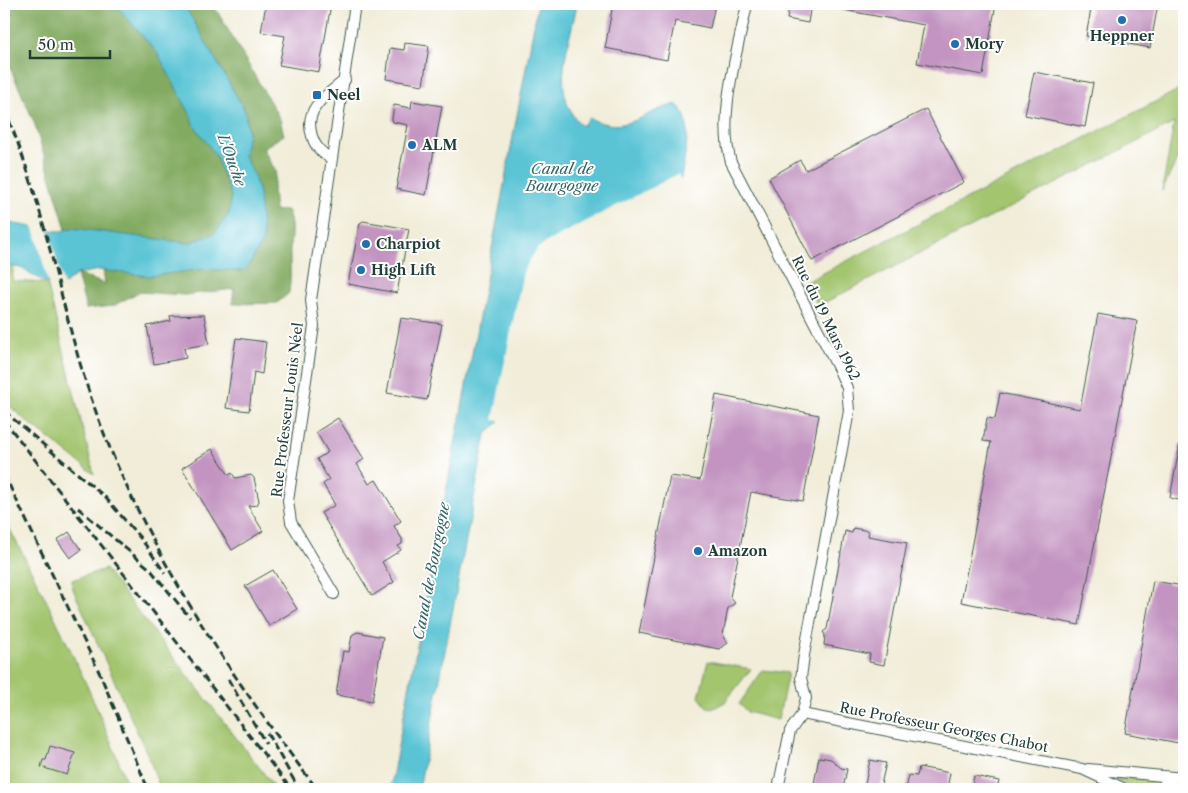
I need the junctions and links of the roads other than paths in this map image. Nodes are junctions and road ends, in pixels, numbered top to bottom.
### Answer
1 (355, 4) edge
2 (747, 4) edge
3 (345, 80) junction
4 (332, 159) junction
5 (334, 594) dead end
6 (802, 714) junction
7 (1082, 768) junction
8 (1180, 778) edge
9 (778, 789) edge
10 (1125, 789) edge
11 (1161, 789) edge

1 - 3 street, Rue Professeur Louis Néel
2 - 6 street, Rue du 19 Mars 1962
3 - 4 street, Rue Professeur Louis Néel
3 - 4 street
4 - 5 street, Rue Professeur Louis Néel
6 - 7 street, Rue Professeur Georges Chabot
6 - 9 street
7 - 8 street, Rue Professeur Georges Chabot
7 - 10 street, Rue Professeur Georges Chabot
8 - 11 street, Rue Professeur Georges Chabot

